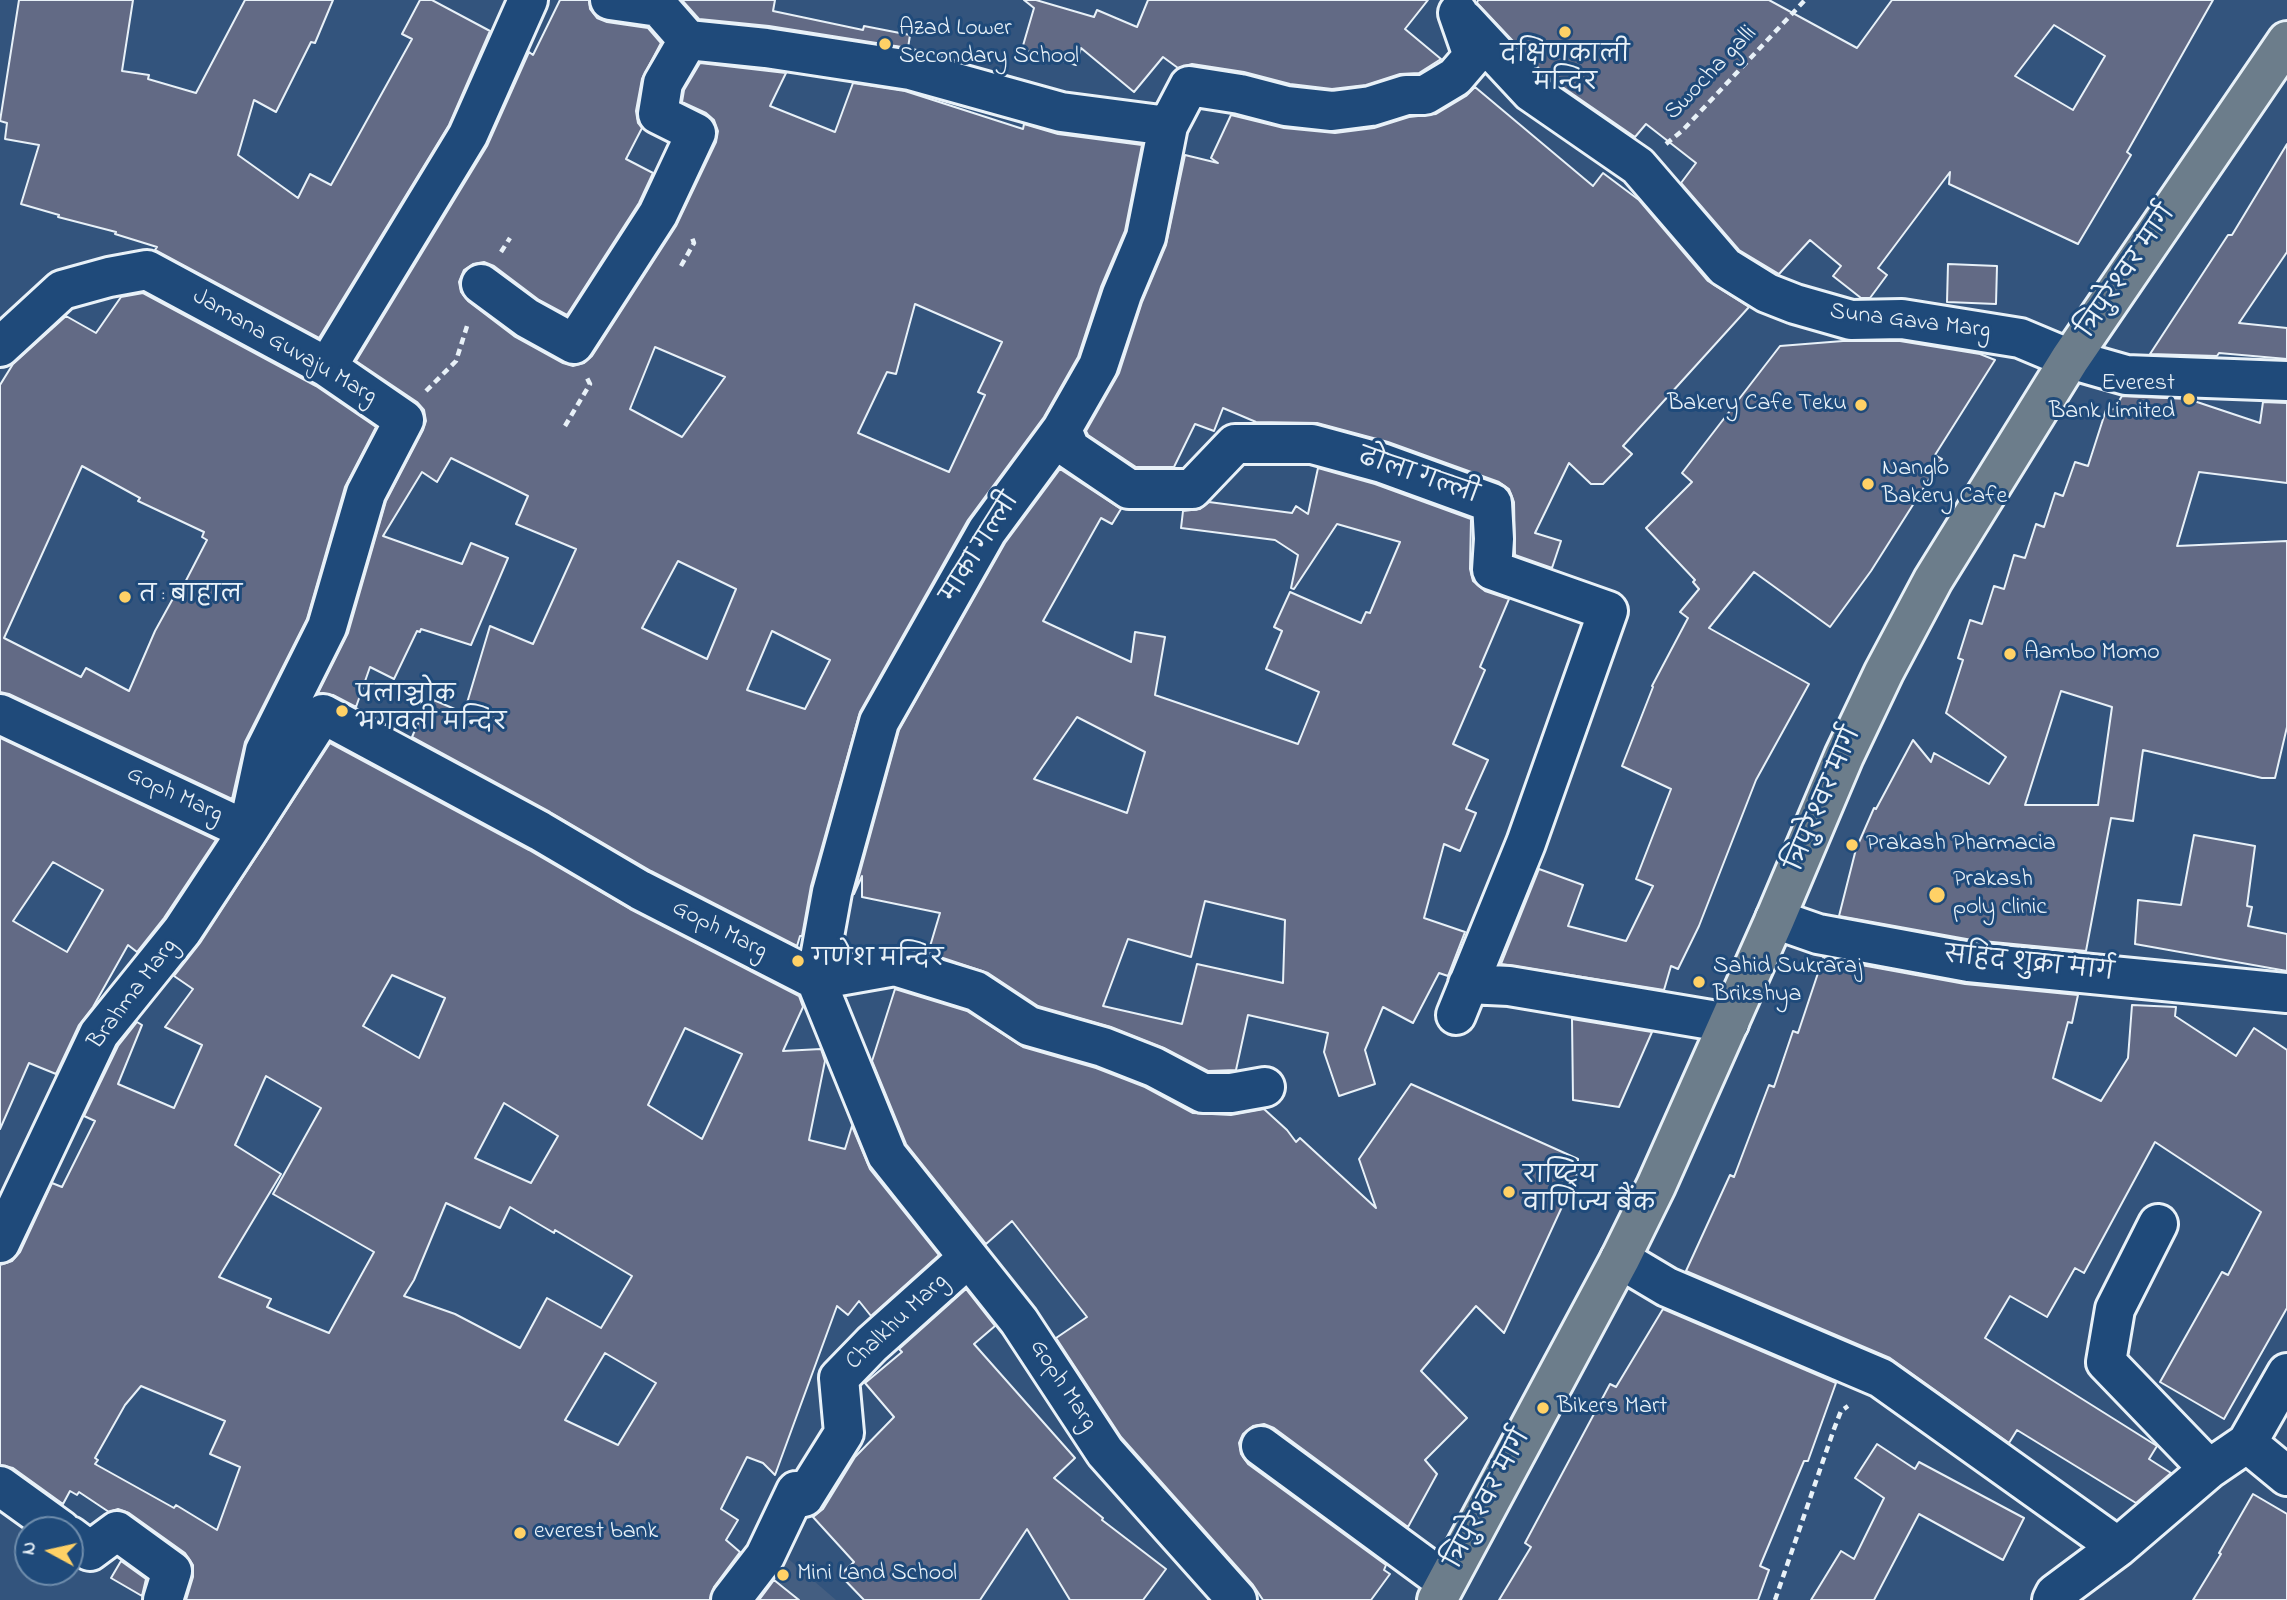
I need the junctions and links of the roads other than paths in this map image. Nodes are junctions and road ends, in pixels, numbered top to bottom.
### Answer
1 (528, 0) edge
2 (610, 0) edge
3 (1452, 7) edge
4 (688, 40) junction
5 (2287, 41) edge
6 (1168, 126) junction
7 (481, 284) road end
8 (0, 347) edge
9 (2070, 359) junction
10 (327, 367) junction
11 (2287, 381) edge
12 (1062, 429) junction
13 (0, 714) edge
14 (248, 831) junction
15 (1775, 919) junction
16 (816, 980) junction
17 (2287, 993) edge
18 (1729, 1023) junction
19 (1265, 1087) dead end
20 (2158, 1224) dead end
21 (0, 1243) edge
22 (968, 1258) junction
23 (1620, 1259) junction
24 (2287, 1373) edge
25 (2246, 1443) junction
26 (1261, 1446) dead end
27 (2209, 1469) junction
28 (2287, 1476) edge
29 (0, 1486) edge
30 (42, 1516) edge
31 (84, 1546) edge
32 (2118, 1547) junction
33 (1441, 1591) edge
34 (163, 1600) edge
35 (731, 1600) edge
36 (1237, 1600) edge
37 (2052, 1600) edge

1 - 10 street
2 - 4 street
3 - 6 street, माका गल्ली
3 - 9 street, Suna Gava Marg
4 - 6 street
4 - 7 street
5 - 9 highway, त्रिपुरेश्वर मार्ग
6 - 12 street, माका गल्ली
8 - 10 street, Jamana Guvaju Marg
9 - 11 street, Suna Gava Marg
9 - 15 highway, त्रिपुरेश्वर मार्ग
10 - 14 street, Jamana Guvaju Marg
12 - 16 street, माका गल्ली
12 - 18 street, ढोला गल्ली
13 - 14 street, Goph Marg
14 - 16 street, Goph Marg
14 - 21 street, Brahma Marg
15 - 17 street, सहिद शुक्रा मार्ग
15 - 18 highway, त्रिपुरेश्वर मार्ग
16 - 19 street
16 - 22 street, Goph Marg
18 - 23 highway, त्रिपुरेश्वर मार्ग
20 - 27 street
22 - 35 street, Chalkhu Marg
22 - 36 street, Goph Marg
23 - 32 street
23 - 33 highway, त्रिपुरेश्वर मार्ग
24 - 25 street
25 - 27 street
25 - 28 street
26 - 33 street
27 - 32 street
29 - 30 street
31 - 34 street
32 - 37 street

